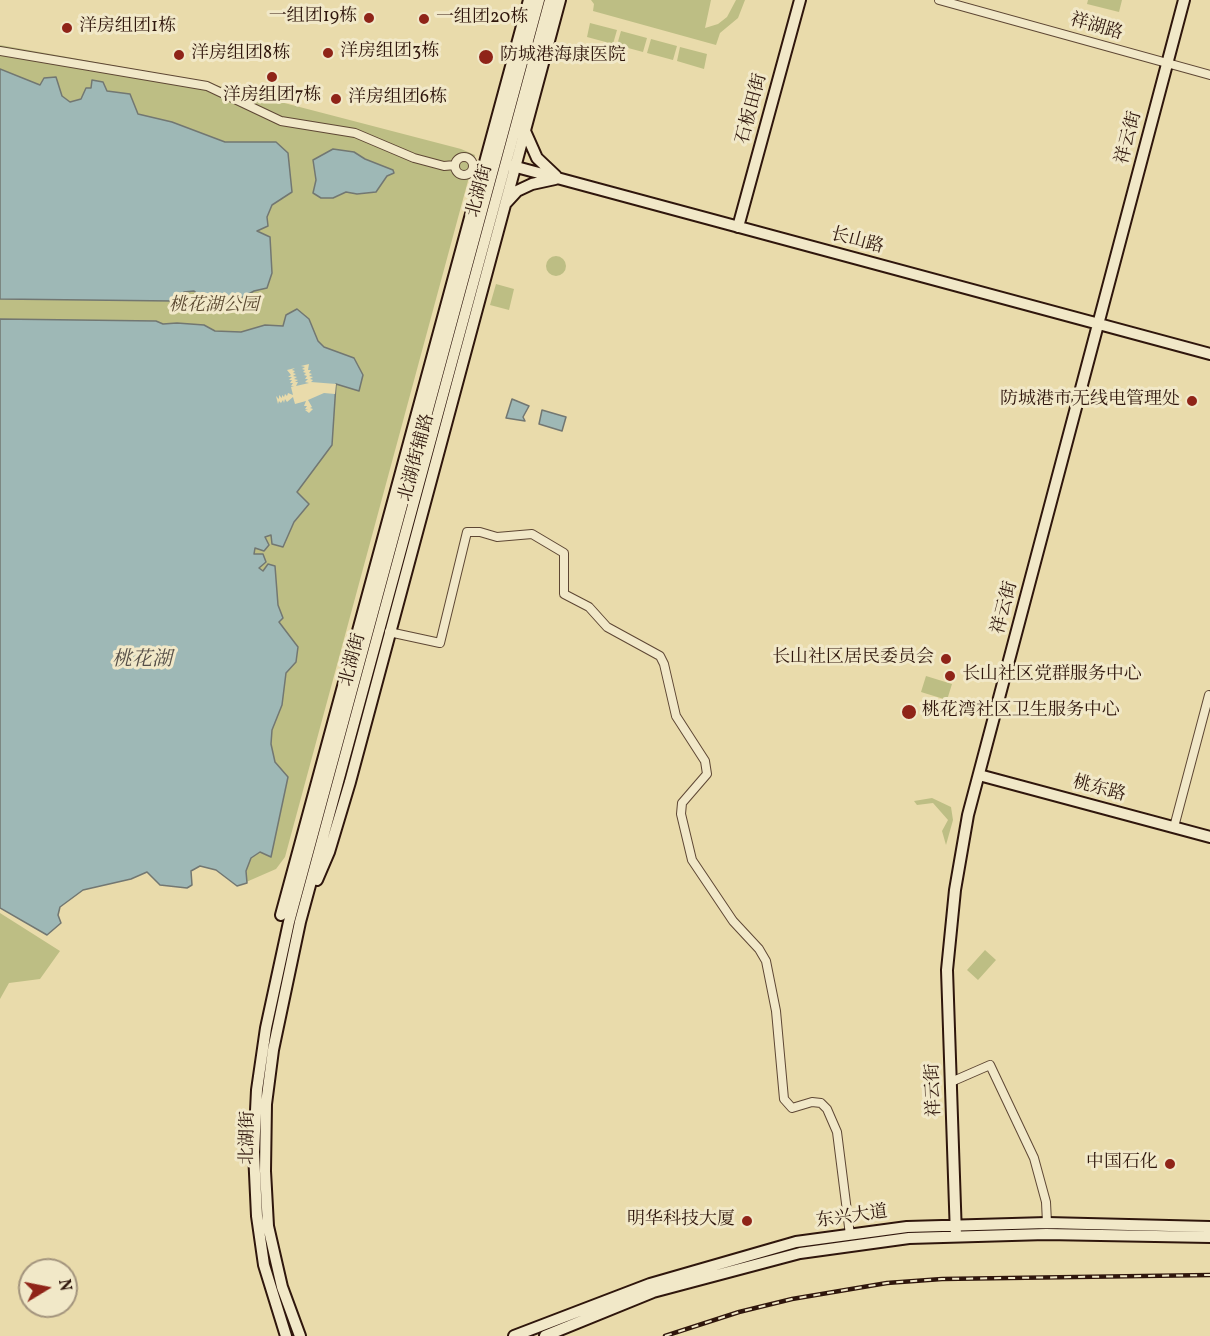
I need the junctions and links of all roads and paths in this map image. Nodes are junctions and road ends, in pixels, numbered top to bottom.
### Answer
1 (529, 0) edge
2 (538, 0) edge
3 (550, 0) edge
4 (560, 0) edge
5 (800, 0) edge
6 (939, 0) edge
7 (1184, 0) edge
8 (0, 51) edge
9 (1167, 63) junction
10 (1210, 75) edge
11 (522, 102) junction
12 (524, 130) junction
13 (455, 165) junction
14 (494, 165) junction
15 (558, 179) junction
16 (504, 204) junction
17 (738, 227) junction
18 (469, 316) junction
19 (1098, 324) junction
20 (1210, 354) edge
21 (402, 564) junction
22 (388, 632) junction
23 (375, 666) junction
24 (1209, 695) edge
25 (979, 775) junction
26 (1174, 827) junction
27 (1210, 837) edge
28 (281, 915) dead end
29 (951, 1082) junction
30 (1047, 1224) junction
31 (1210, 1227) edge
32 (956, 1231) junction
33 (850, 1235) junction
34 (1210, 1237) edge
35 (286, 1336) edge
36 (300, 1336) edge
37 (514, 1336) edge
38 (546, 1336) edge

1 - 14 main road, 北湖街辅路
2 - 14 main road, 北湖街
3 - 11 main road, 北湖街
4 - 12 main road, 北湖街辅路
5 - 17 main road, 石板田街
6 - 9 street, 祥湖路
7 - 9 main road, 祥云街
8 - 13 street
9 - 10 street, 祥湖路
9 - 19 main road, 祥云街
11 - 12 main road
11 - 14 main road, 北湖街
12 - 14 main road, 北湖街辅路
12 - 15 main road
13 - 14 street
13 - 14 street
14 - 15 main road, 长山路
14 - 16 main road, 北湖街辅路
14 - 18 main road, 北湖街
14 - 28 main road, 北湖街辅路
14 - 35 main road, 北湖街
15 - 16 main road
15 - 17 main road, 长山路
16 - 18 main road, 北湖街辅路
17 - 19 main road, 长山路
18 - 21 main road, 北湖街
19 - 20 main road, 长山路
19 - 25 main road, 祥云街
21 - 22 main road
21 - 23 main road, 北湖街
22 - 23 main road
22 - 33 street
23 - 36 main road, 北湖街
24 - 26 street
25 - 26 main road, 桃东路
25 - 29 main road, 祥云街
26 - 27 main road, 桃东路
29 - 30 street
29 - 32 main road, 祥云街
30 - 31 main road, 东兴大道
30 - 32 main road, 东兴大道
32 - 33 main road, 东兴大道
32 - 34 main road, 东兴大道
32 - 38 main road, 东兴大道
33 - 37 main road, 东兴大道

